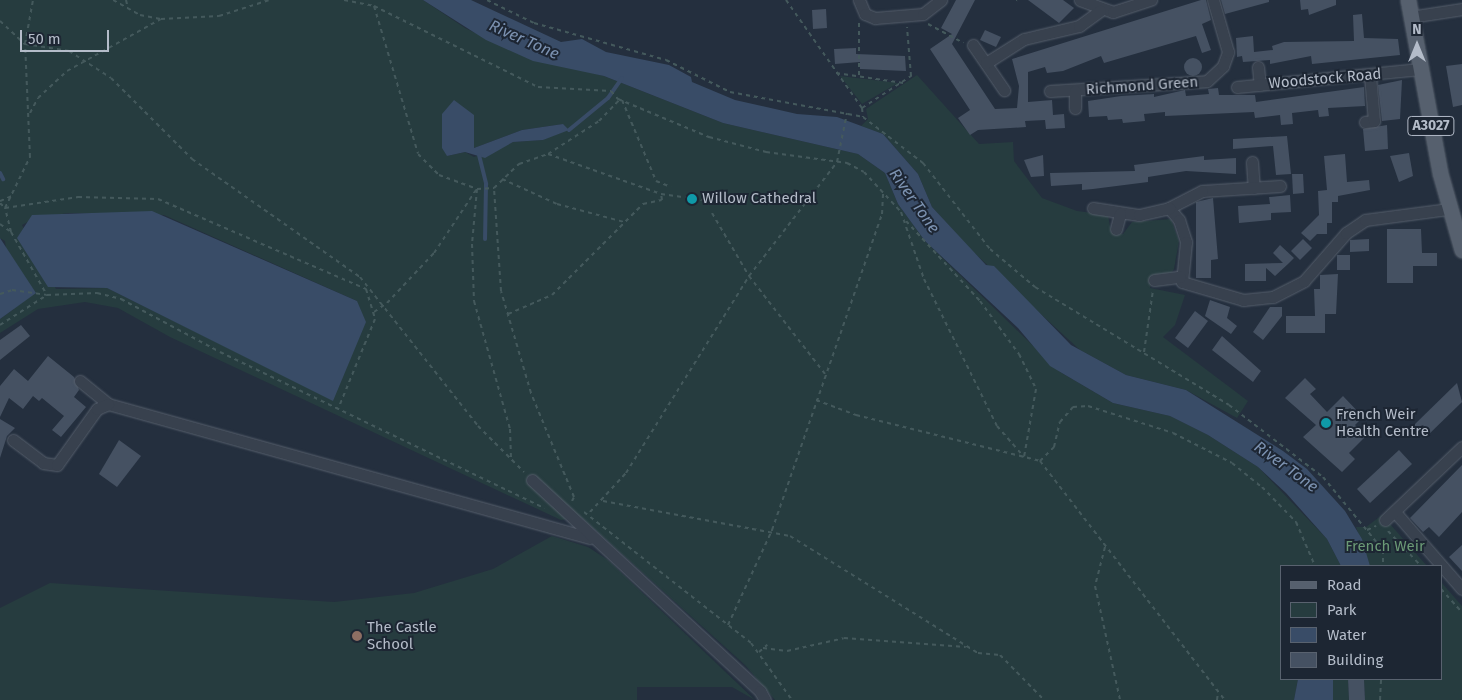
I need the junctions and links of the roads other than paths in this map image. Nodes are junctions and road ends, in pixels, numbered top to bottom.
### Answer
1 (859, 0) edge
2 (941, 0) edge
3 (1080, 0) edge
4 (1151, 0) edge
5 (1213, 0) edge
6 (1408, 0) edge
7 (1462, 9) edge
8 (1100, 11) junction
9 (1410, 17) junction
10 (973, 45) road end
11 (986, 63) junction
12 (1258, 68) dead end
13 (1420, 69) junction
14 (1370, 75) junction
15 (1260, 85) junction
16 (1237, 87) dead end
17 (1004, 90) dead end
18 (1050, 91) dead end
19 (1075, 91) junction
20 (1075, 108) dead end
21 (1365, 122) dead end
22 (1252, 162) dead end
23 (1280, 186) dead end
24 (1254, 188) junction
25 (1093, 208) dead end
26 (1169, 208) junction
27 (1120, 214) junction
28 (1454, 215) edge
29 (1116, 229) dead end
30 (1462, 250) edge
31 (1180, 277) junction
32 (1154, 280) road end
33 (80, 381) dead end
34 (108, 404) junction
35 (12, 440) dead end
36 (1462, 447) edge
37 (532, 480) road end
38 (1395, 512) junction
39 (1386, 525) road end
40 (590, 538) junction
41 (1441, 565) edge
42 (1442, 566) edge
43 (1462, 589) edge
44 (765, 700) edge

1 - 2 street
3 - 8 street
4 - 8 street
5 - 19 street, Richmond Green
6 - 9 main road, A3027
7 - 9 street
8 - 11 street
9 - 13 main road, A3027
10 - 11 street
11 - 17 street
12 - 15 street, Woodstock Road
13 - 14 street, Woodstock Road
13 - 28 main road, A3027
14 - 15 street, Woodstock Road
14 - 21 street
15 - 16 street, Woodstock Road
18 - 19 street, Richmond Green
19 - 20 street, Richmond Green
22 - 24 street
23 - 24 street
24 - 26 street
25 - 27 street
26 - 27 street
26 - 31 street
27 - 29 street
28 - 30 main road, A3027
28 - 31 street
31 - 32 street
33 - 34 street
34 - 35 street
34 - 40 street
36 - 38 street
37 - 40 street
38 - 39 street
38 - 41 street
40 - 44 street
42 - 43 street

